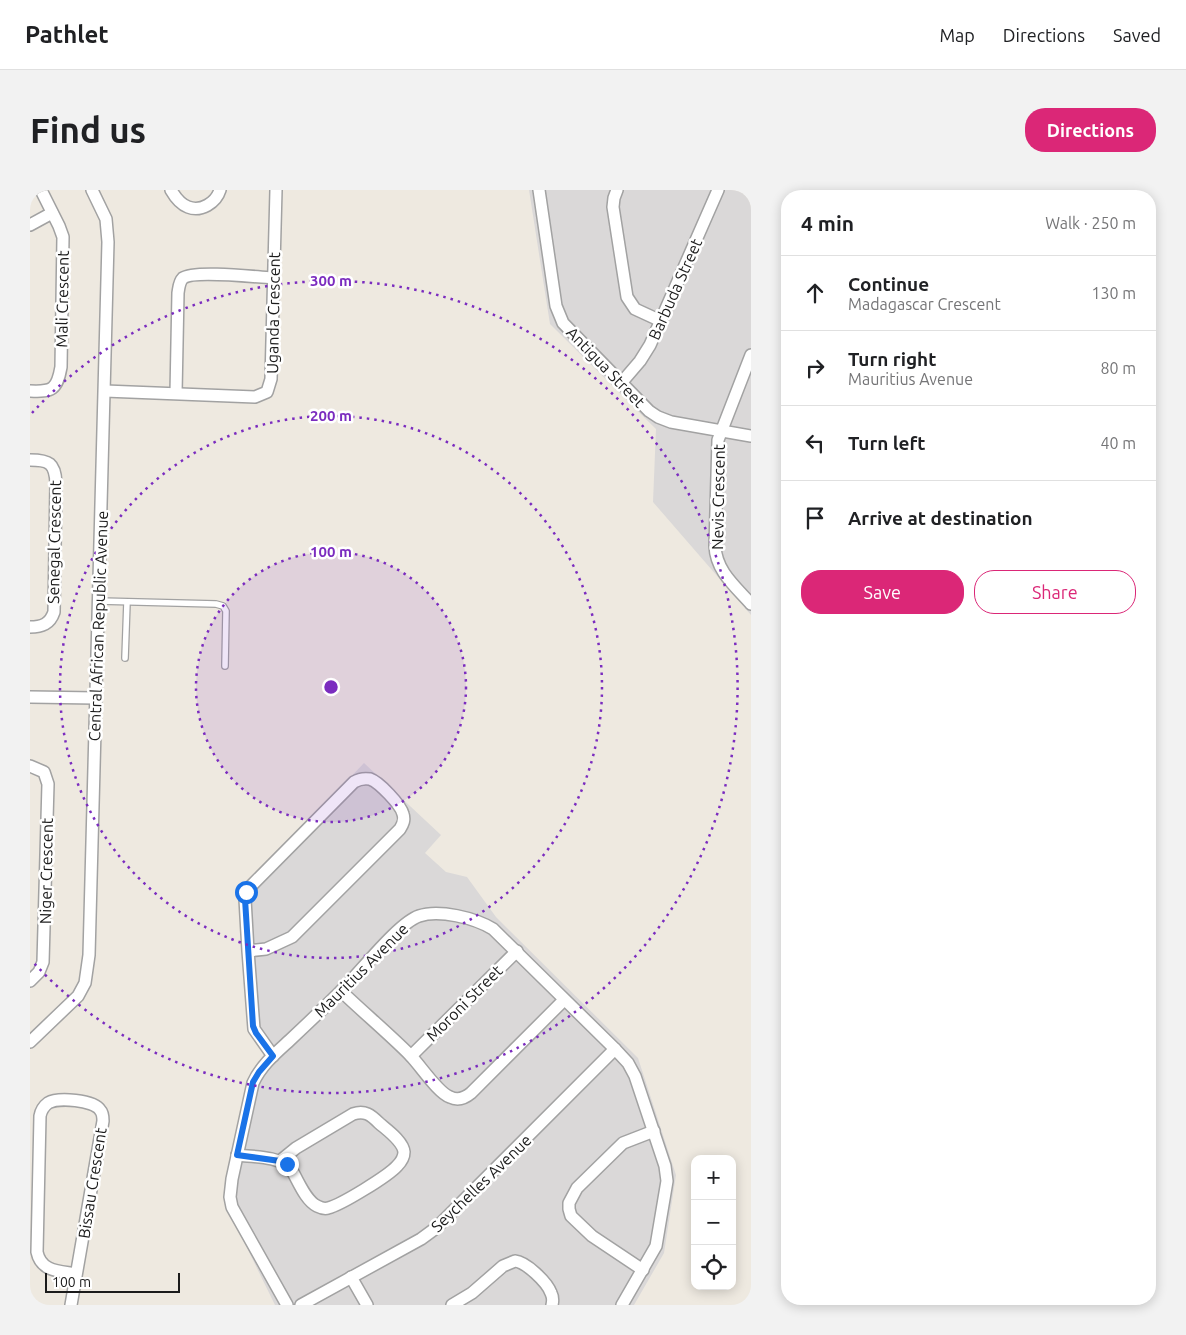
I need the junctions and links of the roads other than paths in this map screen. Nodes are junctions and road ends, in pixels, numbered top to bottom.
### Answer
1 (41, 190) edge
2 (92, 190) edge
3 (171, 190) edge
4 (220, 190) edge
5 (276, 190) edge
6 (539, 190) edge
7 (616, 190) edge
8 (718, 190) edge
9 (52, 213) junction
10 (30, 225) edge
11 (273, 278) junction
12 (661, 321) junction
13 (750, 360) edge
14 (622, 382) junction
15 (30, 391) edge
16 (105, 391) junction
17 (176, 394) junction
18 (722, 431) junction
19 (751, 436) edge
20 (30, 460) edge
21 (98, 601) junction
22 (127, 602) junction
23 (751, 604) edge
24 (30, 627) edge
25 (126, 658) dead end
26 (226, 666) dead end
27 (30, 697) edge
28 (96, 698) junction
29 (30, 766) edge
30 (248, 951) junction
31 (517, 951) junction
32 (30, 981) edge
33 (341, 992) junction
34 (564, 1000) junction
35 (30, 1042) edge
36 (615, 1049) junction
37 (273, 1056) junction
38 (411, 1056) junction
39 (654, 1131) junction
40 (237, 1155) junction
41 (280, 1161) junction
42 (643, 1270) junction
43 (76, 1274) junction
44 (351, 1278) junction
45 (71, 1305) edge
46 (287, 1305) edge
47 (301, 1305) edge
48 (367, 1305) edge
49 (452, 1305) edge
50 (552, 1305) edge
51 (622, 1305) edge

1 - 9 street, Mali Crescent
2 - 16 street, Central African Republic Avenue
3 - 4 street
5 - 11 street, Uganda Crescent
6 - 14 street, Antigua Street
7 - 12 street
8 - 12 street, Barbuda Street
9 - 10 street
9 - 15 street, Mali Crescent
11 - 17 street, Uganda Crescent
11 - 17 street
12 - 14 street, Barbuda Street
13 - 18 street, Nevis Crescent
14 - 18 street, Antigua Street
16 - 17 street, Uganda Crescent
16 - 21 street, Central African Republic Avenue
18 - 19 street, Antigua Street
18 - 23 street, Nevis Crescent
20 - 24 street, Senegal Crescent
21 - 22 lane
21 - 28 street, Central African Republic Avenue
22 - 25 lane
22 - 26 lane
27 - 28 street
28 - 35 street, Central African Republic Avenue
29 - 32 street, Niger Crescent
30 - 30 street
30 - 37 street
31 - 33 street, Mauritius Avenue
31 - 34 street, Mauritius Avenue
31 - 38 street, Moroni Street
33 - 37 street, Mauritius Avenue
33 - 38 street
34 - 36 street, Mauritius Avenue
34 - 38 street
36 - 39 street, Mauritius Avenue
36 - 44 street, Seychelles Avenue
37 - 40 street, Mauritius Avenue
39 - 42 street, Mauritius Avenue
39 - 42 street
40 - 41 street
40 - 46 street, Mauritius Avenue
41 - 41 street
42 - 51 street, Mauritius Avenue
43 - 43 street, Bissau Crescent
43 - 45 street, Bissau Crescent
44 - 47 street, Seychelles Avenue
44 - 48 street
49 - 50 street

